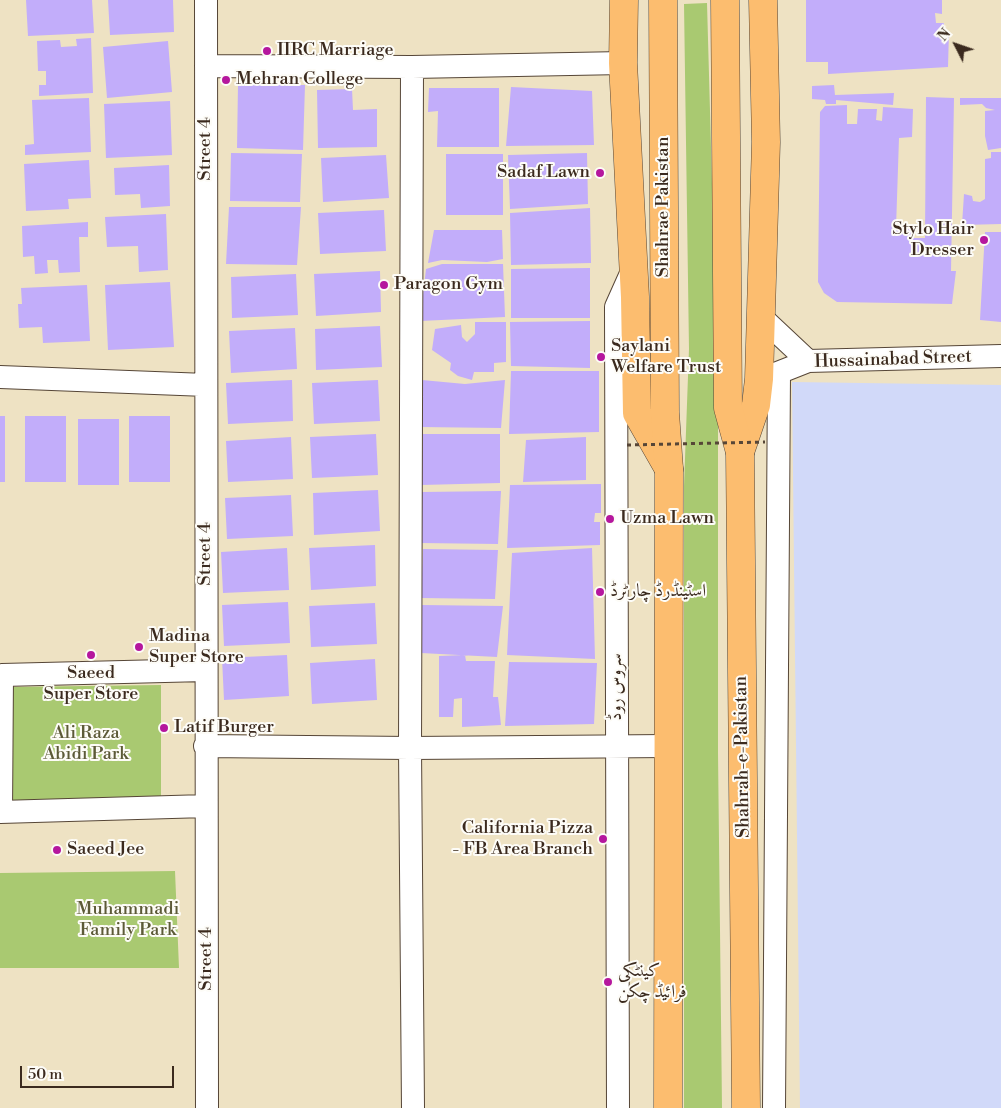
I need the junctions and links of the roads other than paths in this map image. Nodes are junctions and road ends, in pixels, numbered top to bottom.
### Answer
1 (206, 0) edge
2 (624, 0) edge
3 (663, 0) edge
4 (725, 0) edge
5 (764, 0) edge
6 (623, 63) junction
7 (206, 66) junction
8 (412, 67) junction
9 (633, 269) junction
10 (759, 315) junction
11 (1001, 356) edge
12 (808, 361) junction
13 (0, 377) edge
14 (769, 377) junction
15 (206, 384) junction
16 (740, 452) junction
17 (669, 469) junction
18 (205, 670) junction
19 (206, 746) junction
20 (617, 746) junction
21 (668, 746) junction
22 (410, 748) junction
23 (206, 806) junction
24 (0, 812) edge
25 (207, 1108) edge
26 (413, 1108) edge
27 (618, 1108) edge
28 (668, 1108) edge
29 (746, 1108) edge
30 (774, 1108) edge

1 - 7 street, Street 4
2 - 6 main road
3 - 17 main road, Shahrae Pakistan
4 - 16 main road, Shahrah-e-Pakistan
5 - 10 main road
6 - 8 street
6 - 9 main road
7 - 8 street
7 - 15 street, Street 4
8 - 22 street
9 - 17 main road
9 - 20 street, سروس روڈ
10 - 12 street
10 - 14 main road
11 - 12 street, Hussainabad Street
12 - 14 street, Hussainabad Street
13 - 15 street
14 - 16 main road
14 - 30 street
15 - 18 street, Street 4
16 - 29 main road, Shahrah-e-Pakistan
17 - 21 main road
18 - 19 street, Street 4
18 - 24 street
19 - 22 street
19 - 23 street, Street 4
20 - 21 street
20 - 22 street
20 - 27 street, سروس روڈ
21 - 28 main road
22 - 26 street
23 - 24 street
23 - 25 street, Street 4

